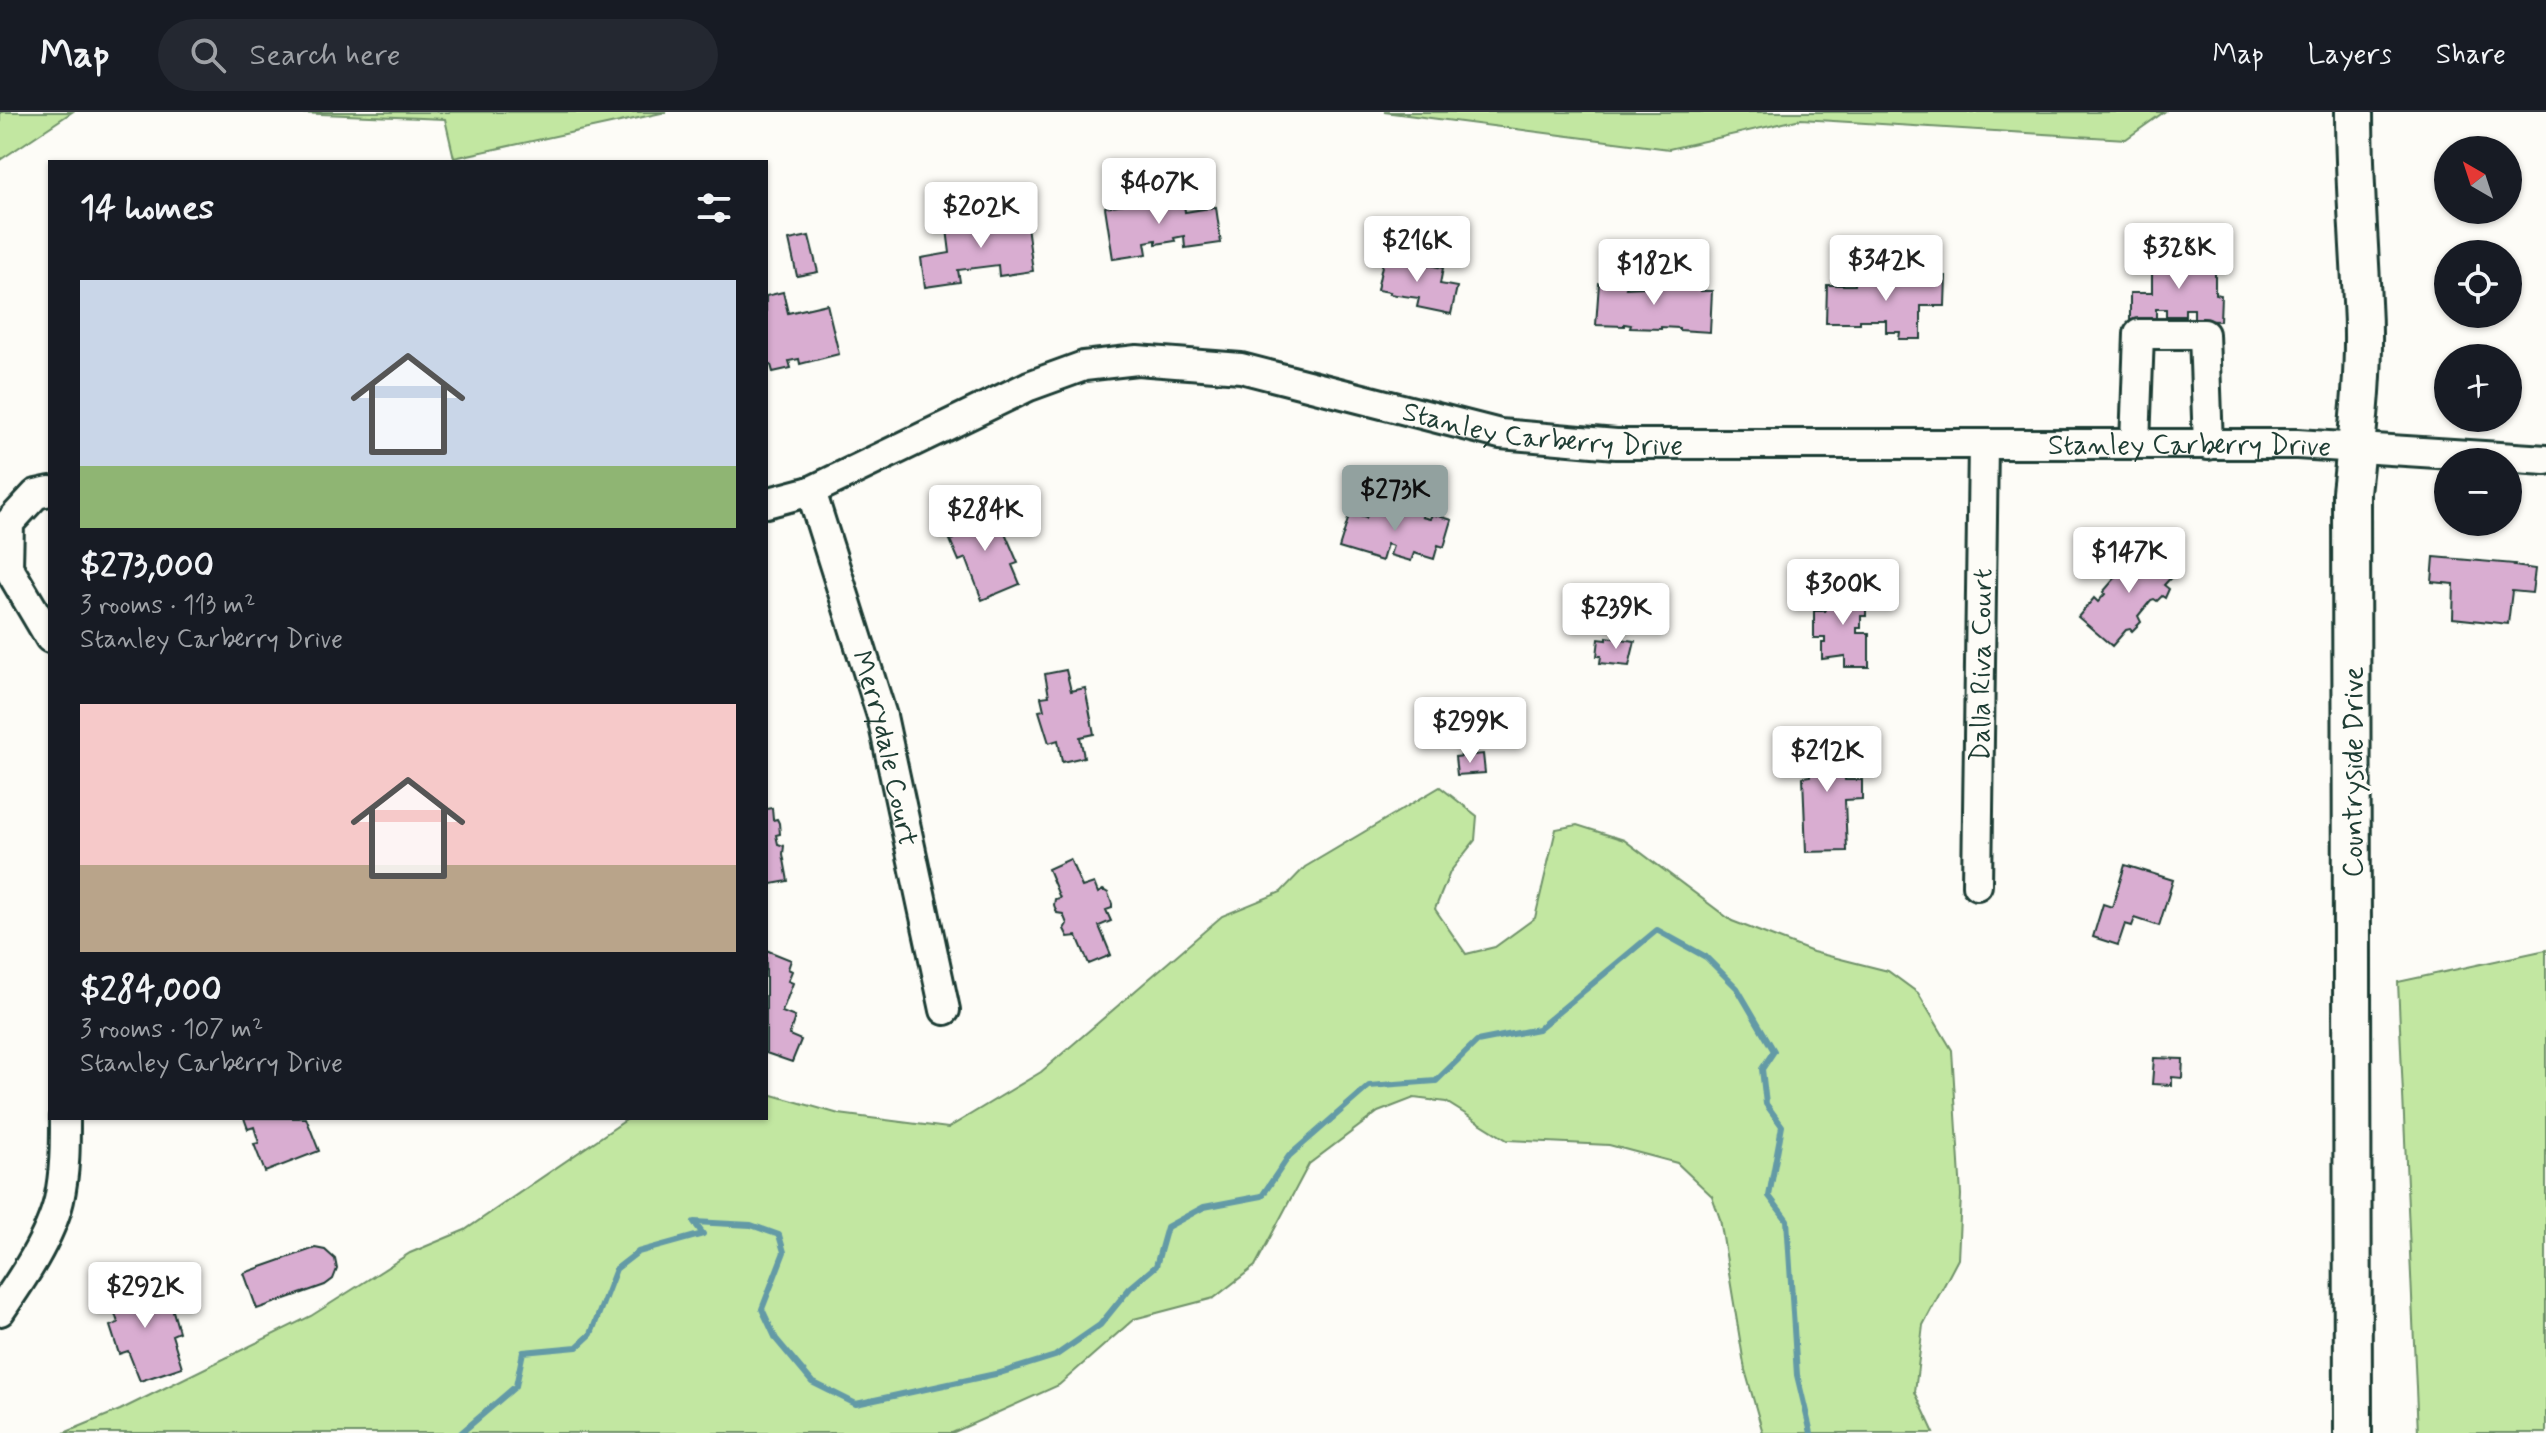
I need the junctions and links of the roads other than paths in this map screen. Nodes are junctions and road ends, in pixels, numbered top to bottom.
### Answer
1 (2354, 112) edge
2 (1983, 444) junction
3 (2135, 444) junction
4 (2208, 445) junction
5 (2356, 447) junction
6 (2546, 460) edge
7 (48, 491) edge
8 (811, 491) junction
9 (768, 502) edge
10 (48, 635) edge
11 (1977, 885) dead end
12 (945, 1010) dead end
13 (65, 1120) edge
14 (0, 1311) edge
15 (2353, 1433) edge

1 - 5 main road, Countryside Drive
2 - 3 street, Stanley Carberry Drive
2 - 8 street, Stanley Carberry Drive
2 - 11 street, Dalla Riva Court
3 - 4 street, Stanley Carberry Drive
3 - 4 street
4 - 5 street, Stanley Carberry Drive
5 - 6 street, Stanley Carberry Drive
5 - 15 main road, Countryside Drive
7 - 10 street
8 - 9 street, Stanley Carberry Drive
8 - 12 street, Merrydale Court
13 - 14 street

